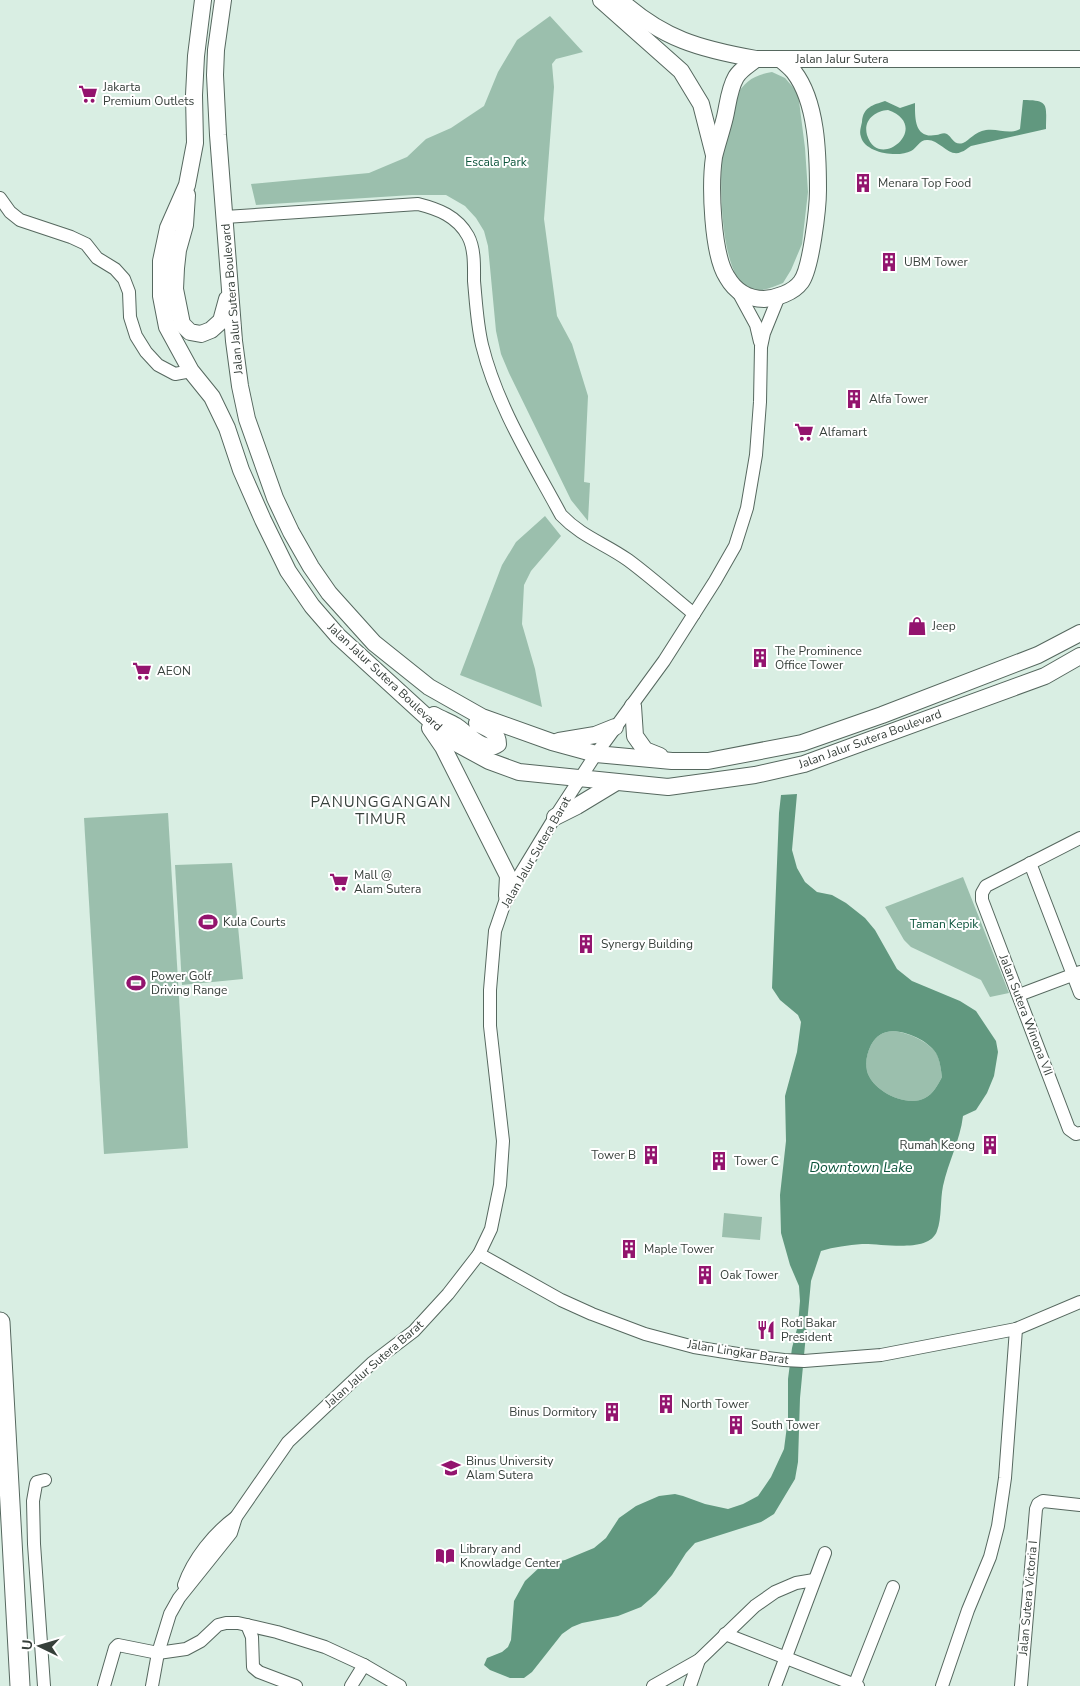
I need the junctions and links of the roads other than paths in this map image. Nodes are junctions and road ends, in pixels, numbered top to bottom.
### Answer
1 (203, 0) edge
2 (223, 0) edge
3 (601, 0) edge
4 (620, 0) edge
5 (756, 59) junction
6 (780, 59) junction
7 (1080, 59) edge
8 (714, 157) junction
9 (187, 185) junction
10 (0, 198) edge
11 (225, 217) junction
12 (230, 287) junction
13 (737, 290) junction
14 (778, 296) junction
15 (761, 347) junction
16 (191, 371) junction
17 (694, 614) junction
18 (1080, 633) edge
19 (1080, 656) edge
20 (429, 687) junction
21 (414, 705) junction
22 (633, 706) junction
23 (615, 728) junction
24 (552, 742) junction
25 (596, 754) junction
26 (672, 761) junction
27 (580, 778) junction
28 (615, 783) junction
29 (554, 817) junction
30 (1080, 838) edge
31 (1030, 863) junction
32 (507, 896) junction
33 (1076, 974) edge
34 (1080, 994) edge
35 (1019, 995) junction
36 (1078, 1134) edge
37 (478, 1254) junction
38 (1080, 1302) edge
39 (0, 1322) edge
40 (1016, 1329) junction
41 (46, 1480) dead end
42 (1080, 1505) edge
43 (825, 1553) dead end
44 (814, 1580) junction
45 (892, 1587) dead end
46 (247, 1625) junction
47 (725, 1634) junction
48 (158, 1653) junction
49 (786, 1658) junction
50 (699, 1660) junction
51 (364, 1665) junction
52 (20, 1686) edge
53 (44, 1686) edge
54 (104, 1686) edge
55 (152, 1686) edge
56 (296, 1686) edge
57 (351, 1686) edge
58 (400, 1686) edge
59 (653, 1686) edge
60 (690, 1686) edge
61 (775, 1686) edge
62 (856, 1686) edge
63 (942, 1686) edge
64 (1021, 1686) edge

1 - 9 main road, Jalan Jalur Sutera Boulevard
2 - 11 main road, Jalan Jalur Sutera Boulevard
3 - 8 main road
4 - 5 main road, Jalan Jalur Sutera
5 - 6 main road, Jalan Jalur Sutera
5 - 8 main road
6 - 7 main road, Jalan Jalur Sutera
6 - 14 main road
8 - 13 main road, Jalan Jalur Sutera Barat
9 - 12 main road
9 - 16 main road, Jalan Jalur Sutera Boulevard
10 - 16 street
11 - 12 main road, Jalan Jalur Sutera Boulevard
11 - 17 street
12 - 20 main road, Jalan Jalur Sutera Boulevard
13 - 14 main road
13 - 15 street, Jalan Jalur Sutera Barat
14 - 15 street, Jalan Jalur Sutera Barat
15 - 17 street, Jalan Jalur Sutera Barat
16 - 21 main road, Jalan Jalur Sutera Boulevard
17 - 22 street, Jalan Jalur Sutera Barat
18 - 26 main road, Jalan Jalur Sutera Boulevard
19 - 28 main road, Jalan Jalur Sutera Boulevard
20 - 21 main road
20 - 24 main road, Jalan Jalur Sutera Boulevard
21 - 27 main road, Jalan Jalur Sutera Boulevard
21 - 32 main road
22 - 23 street, Jalan Jalur Sutera Barat
22 - 26 main road
23 - 24 main road
23 - 25 street, Jalan Jalur Sutera Barat
24 - 25 main road, Jalan Jalur Sutera Boulevard
25 - 26 main road, Jalan Jalur Sutera Boulevard
25 - 27 street, Jalan Jalur Sutera Barat
27 - 28 main road, Jalan Jalur Sutera Boulevard
27 - 29 street, Jalan Jalur Sutera Barat
28 - 29 main road
29 - 32 street, Jalan Jalur Sutera Barat
30 - 31 street
31 - 33 street
31 - 35 street, Jalan Sutera Winona VII
32 - 37 street, Jalan Jalur Sutera Barat
33 - 34 street
33 - 35 street
35 - 36 street, Jalan Sutera Winona VII
37 - 40 street, Jalan Lingkar Barat
37 - 48 street, Jalan Jalur Sutera Barat
38 - 40 street, Jalan Lingkar Barat
39 - 52 highway
40 - 63 street
41 - 53 street
42 - 64 street, Jalan Sutera Victoria I
43 - 44 street
44 - 47 street
44 - 49 street
45 - 62 street
46 - 48 street
46 - 51 street
46 - 56 street
47 - 49 street
47 - 50 street
48 - 54 street
48 - 55 street, Jalan Jalur Sutera Barat
49 - 61 street
49 - 62 street
50 - 59 street
50 - 60 street
51 - 57 street
51 - 58 street

